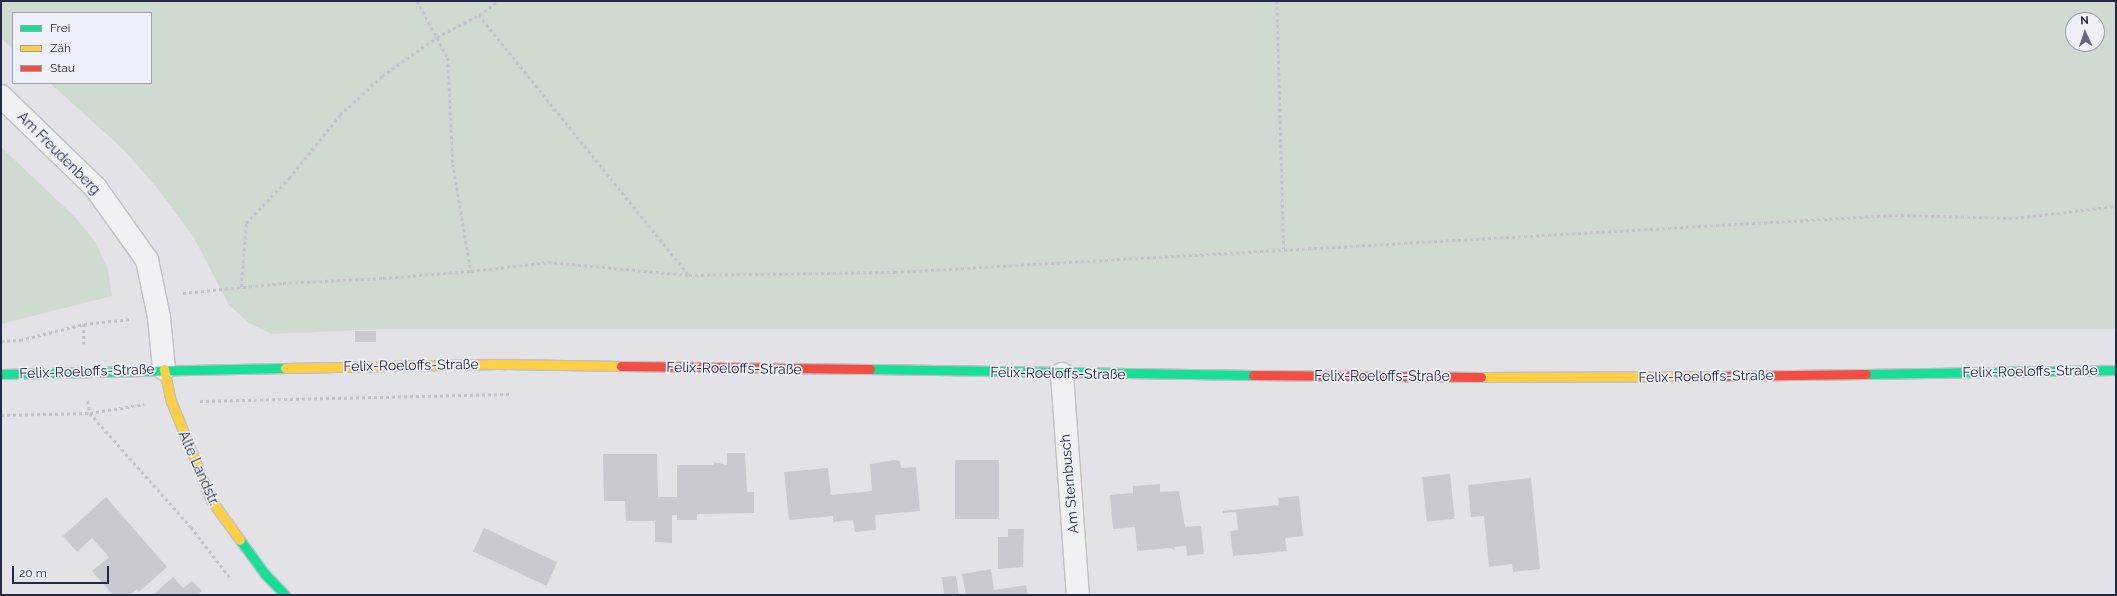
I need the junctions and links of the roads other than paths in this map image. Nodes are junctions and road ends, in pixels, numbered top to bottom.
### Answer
1 (1, 96) edge
2 (164, 369) junction
3 (2116, 370) edge
4 (1, 374) edge
5 (1062, 374) junction
6 (285, 595) edge
7 (1078, 595) edge

1 - 2 street, Am Freudenberg
2 - 4 street, Felix-Roeloffs-Straße
2 - 5 street, Felix-Roeloffs-Straße
2 - 6 street, Alte Landstr.
3 - 5 street, Felix-Roeloffs-Straße
5 - 7 street, Am Sternbusch

